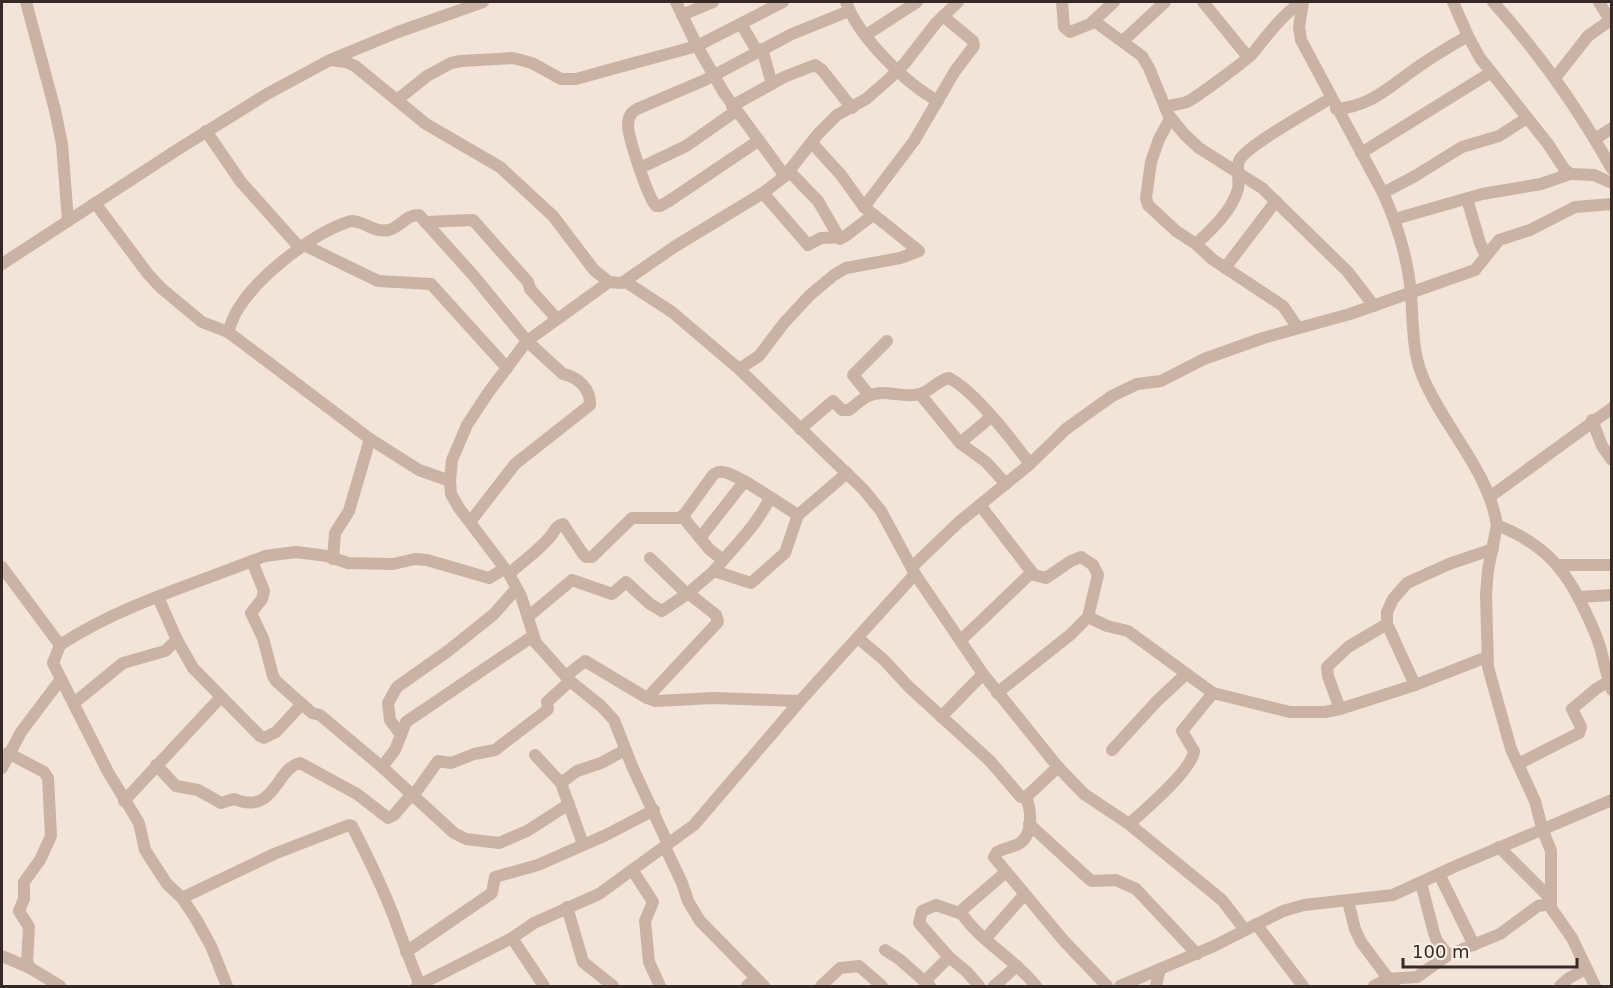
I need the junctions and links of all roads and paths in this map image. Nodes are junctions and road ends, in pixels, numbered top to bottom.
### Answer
1 (26, 2) edge
2 (483, 2) edge
3 (676, 2) edge
4 (713, 2) edge
5 (783, 2) edge
6 (917, 2) edge
7 (958, 2) edge
8 (1062, 2) edge
9 (1114, 2) edge
10 (1165, 2) edge
11 (1203, 2) edge
12 (1303, 2) edge
13 (1454, 2) edge
14 (1493, 2) edge
15 (1599, 2) edge
16 (848, 4) edge
17 (682, 15) junction
18 (943, 16) junction
19 (1611, 20) edge
20 (1094, 21) junction
21 (741, 24) junction
22 (866, 35) junction
23 (1468, 36) junction
24 (1123, 40) junction
25 (697, 46) junction
26 (759, 50) junction
27 (1248, 57) junction
28 (330, 60) junction
29 (897, 71) junction
30 (1490, 73) junction
31 (713, 76) junction
32 (1555, 78) junction
33 (772, 84) junction
34 (397, 100) junction
35 (938, 101) junction
36 (1334, 103) junction
37 (1165, 107) junction
38 (734, 108) junction
39 (852, 108) junction
40 (1527, 118) junction
41 (1170, 119) junction
42 (1611, 128) edge
43 (206, 131) junction
44 (1595, 139) junction
45 (758, 141) junction
46 (812, 143) junction
47 (1361, 153) junction
48 (640, 168) junction
49 (1611, 169) edge
50 (1239, 172) junction
51 (787, 174) junction
52 (1570, 174) junction
53 (1611, 183) edge
54 (764, 193) junction
55 (1383, 193) junction
56 (1467, 199) junction
57 (1276, 201) junction
58 (95, 203) junction
59 (1611, 204) edge
60 (868, 211) junction
61 (1395, 219) junction
62 (68, 221) junction
63 (425, 222) junction
64 (840, 239) junction
65 (1196, 244) junction
66 (302, 246) junction
67 (1486, 256) junction
68 (2, 264) edge
69 (1225, 268) junction
70 (609, 282) junction
71 (626, 282) junction
72 (1411, 291) junction
73 (1374, 306) junction
74 (557, 319) junction
75 (1298, 328) junction
76 (228, 332) junction
77 (527, 341) junction
78 (886, 341) dead end
79 (507, 368) junction
80 (739, 369) junction
81 (920, 394) junction
82 (869, 395) junction
83 (1611, 408) edge
84 (992, 417) junction
85 (1592, 420) junction
86 (800, 429) junction
87 (370, 439) junction
88 (960, 443) junction
89 (1611, 460) edge
90 (1030, 464) junction
91 (847, 473) junction
92 (450, 481) junction
93 (744, 482) junction
94 (1006, 484) junction
95 (1491, 496) junction
96 (770, 498) junction
97 (980, 505) junction
98 (798, 515) junction
99 (682, 516) junction
100 (470, 522) junction
101 (1497, 525) junction
102 (699, 538) junction
103 (1493, 549) junction
104 (650, 558) dead end
105 (333, 559) junction
106 (723, 560) junction
107 (252, 561) junction
108 (1558, 565) junction
109 (1611, 565) edge
110 (2, 567) edge
111 (914, 570) junction
112 (714, 571) junction
113 (506, 572) junction
114 (1031, 573) junction
115 (516, 589) junction
116 (688, 594) junction
117 (1611, 595) edge
118 (158, 597) junction
119 (1579, 597) junction
120 (529, 616) junction
121 (1088, 616) junction
122 (1387, 624) junction
123 (858, 638) junction
124 (177, 640) junction
125 (961, 640) junction
126 (536, 643) junction
127 (60, 645) junction
128 (1487, 657) junction
129 (983, 674) junction
130 (1186, 674) junction
131 (569, 678) junction
132 (62, 679) junction
133 (1415, 685) junction
134 (1610, 686) edge
135 (997, 693) junction
136 (1213, 693) junction
137 (220, 698) junction
138 (647, 698) junction
139 (800, 701) junction
140 (74, 704) junction
141 (302, 704) junction
142 (1340, 710) junction
143 (941, 717) junction
144 (401, 735) junction
145 (625, 750) junction
146 (1112, 750) dead end
147 (8, 753) junction
148 (534, 755) dead end
149 (1518, 764) junction
150 (156, 765) junction
151 (382, 767) junction
152 (1058, 767) junction
153 (2, 768) edge
154 (561, 783) junction
155 (412, 795) junction
156 (1026, 797) junction
157 (1611, 800) edge
158 (124, 801) junction
159 (569, 804) junction
160 (654, 810) junction
161 (1029, 824) junction
162 (1129, 824) junction
163 (1542, 828) junction
164 (583, 844) junction
165 (666, 845) junction
166 (1498, 847) junction
167 (633, 871) junction
168 (1006, 872) junction
169 (1439, 874) junction
170 (1421, 883) junction
171 (1024, 895) junction
172 (182, 898) junction
173 (1348, 901) junction
174 (1550, 901) junction
175 (567, 907) junction
176 (962, 914) junction
177 (1251, 927) junction
178 (512, 938) junction
179 (986, 939) junction
180 (1474, 945) junction
181 (885, 950) dead end
182 (406, 952) junction
183 (1197, 954) junction
184 (2, 956) edge
185 (1448, 956) junction
186 (949, 957) junction
187 (1017, 966) junction
188 (30, 968) junction
189 (1160, 969) junction
190 (1586, 969) junction
191 (1390, 983) edge
192 (756, 984) edge
193 (928, 985) edge
194 (418, 986) edge
195 (542, 986) edge
196 (60, 987) edge
197 (227, 987) edge
198 (613, 987) edge
199 (660, 987) edge
200 (821, 987) edge
201 (882, 987) edge
202 (979, 987) edge
203 (994, 987) edge
204 (1036, 987) edge
205 (1107, 987) edge
206 (1120, 987) edge
207 (1156, 987) edge
208 (1303, 987) edge
209 (1374, 987) edge
210 (1560, 987) edge
211 (1595, 987) edge

1 - 62 street
2 - 28 street
3 - 17 street
4 - 17 street
5 - 21 street
6 - 22 street
7 - 18 street
8 - 20 street
9 - 20 street
10 - 24 street
11 - 27 street
12 - 27 street
12 - 36 street
13 - 23 street
14 - 32 street
15 - 19 street
16 - 22 street
16 - 26 street
17 - 25 street
18 - 29 street
18 - 35 street
19 - 32 street
20 - 24 street
21 - 25 street
21 - 26 street
22 - 29 street
23 - 30 street
23 - 36 street
24 - 37 street
25 - 31 street
25 - 34 street
26 - 31 street
26 - 33 street
27 - 37 street
28 - 34 street
28 - 43 street
29 - 35 street
29 - 39 street
30 - 40 street
30 - 47 street
31 - 38 street
31 - 48 street
32 - 44 street
33 - 38 street
33 - 39 street
34 - 70 street
35 - 60 street
36 - 47 street
36 - 50 street
37 - 41 street
38 - 45 street
38 - 48 street
39 - 46 street
40 - 52 street
40 - 55 street
41 - 50 street
41 - 65 street
42 - 44 street
43 - 58 street
43 - 66 street
44 - 49 street
45 - 48 street
45 - 51 street
46 - 51 street
46 - 60 street
47 - 55 street
50 - 57 street
50 - 65 street
51 - 54 street
51 - 64 street
52 - 53 street
52 - 56 street
54 - 64 street
54 - 71 street
55 - 61 street
56 - 61 street
56 - 67 street
57 - 69 street
57 - 73 street
58 - 62 street
58 - 76 street
59 - 67 street
60 - 64 street
60 - 80 street
61 - 72 street
62 - 68 street
63 - 66 street
63 - 74 street
63 - 77 street
65 - 69 street
66 - 76 street
66 - 79 street
67 - 72 street
69 - 75 street
70 - 71 street
70 - 74 street
71 - 80 street
72 - 73 street
72 - 95 street
73 - 75 street
74 - 77 street
75 - 90 street
76 - 87 street
77 - 79 street
77 - 100 street
78 - 82 street
79 - 92 street
80 - 86 street
81 - 82 street
81 - 84 street
81 - 88 street
82 - 86 street
83 - 85 street
84 - 88 street
84 - 90 street
85 - 89 street
85 - 95 street
86 - 91 street
87 - 92 street
87 - 105 street
88 - 94 street
90 - 94 street
91 - 98 street
91 - 111 street
92 - 100 street
93 - 96 street
93 - 99 street
93 - 102 street
94 - 97 street
95 - 101 street
96 - 98 street
96 - 106 street
97 - 111 street
97 - 114 street
98 - 112 street
99 - 102 street
99 - 113 street
100 - 113 street
101 - 103 street
101 - 108 street
102 - 106 street
103 - 122 street
103 - 128 street
104 - 116 street
105 - 107 street
105 - 113 street
106 - 112 street
107 - 118 street
107 - 141 street
108 - 109 street
108 - 119 street
110 - 127 street
111 - 123 street
111 - 125 street
112 - 116 street
113 - 115 street
114 - 121 street
114 - 125 street
115 - 120 street
115 - 144 street
116 - 120 street
116 - 138 street
117 - 119 street
118 - 124 street
118 - 127 street
119 - 134 street
120 - 126 street
121 - 130 street
121 - 135 street
122 - 133 street
122 - 142 street
123 - 139 street
123 - 143 street
124 - 137 street
124 - 140 street
125 - 129 street
126 - 131 street
126 - 144 street
127 - 132 street
128 - 133 street
128 - 149 street
129 - 135 street
129 - 143 street
130 - 136 street
130 - 146 street
131 - 138 street
131 - 145 street
131 - 155 street
132 - 140 street
132 - 147 street
133 - 142 street
134 - 149 street
135 - 152 street
136 - 142 street
136 - 162 street
137 - 141 street
137 - 150 street
138 - 139 street
139 - 165 street
140 - 158 street
141 - 151 street
143 - 156 street
144 - 151 street
145 - 154 street
145 - 160 street
147 - 153 street
147 - 188 street
148 - 154 street
149 - 163 street
150 - 155 street
150 - 158 street
151 - 155 street
152 - 156 street
152 - 162 street
154 - 159 street
155 - 159 street
156 - 161 street
157 - 163 street
158 - 172 street
159 - 164 street
160 - 164 street
160 - 165 street
161 - 168 street
161 - 183 street
162 - 177 street
163 - 166 street
163 - 174 street
164 - 182 street
165 - 167 street
165 - 192 street
166 - 169 street
166 - 174 street
167 - 175 street
167 - 199 street
168 - 171 street
168 - 176 street
169 - 170 street
169 - 180 street
170 - 173 street
170 - 185 street
171 - 179 street
171 - 205 street
172 - 182 street
172 - 197 street
173 - 177 street
173 - 191 street
174 - 180 street
174 - 190 street
175 - 178 street
175 - 198 street
176 - 179 street
176 - 186 street
177 - 183 street
177 - 208 street
178 - 194 street
178 - 195 street
179 - 187 street
180 - 185 street
181 - 193 street
182 - 194 street
183 - 189 street
184 - 188 street
185 - 191 street
186 - 193 street
186 - 202 street
187 - 203 street
187 - 204 street
188 - 196 street
189 - 206 street
189 - 207 street
190 - 210 street
190 - 211 street
191 - 209 street
200 - 201 street

